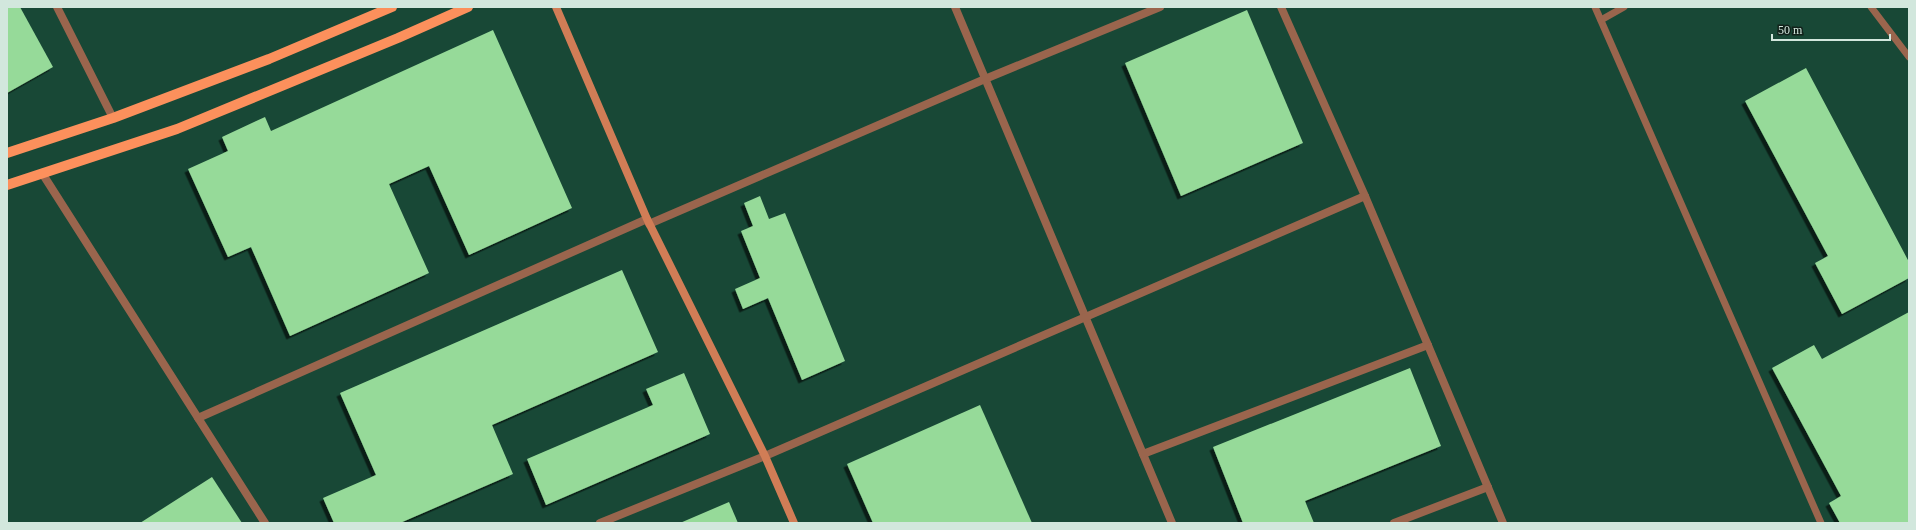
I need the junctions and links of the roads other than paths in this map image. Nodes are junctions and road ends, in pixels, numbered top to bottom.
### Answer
1 (57, 7) edge
2 (392, 7) edge
3 (468, 7) edge
4 (556, 7) edge
5 (955, 7) edge
6 (1160, 7) edge
7 (1281, 7) edge
8 (1595, 7) edge
9 (1624, 7) edge
10 (1871, 7) edge
11 (1601, 20) junction
12 (1909, 57) edge
13 (985, 79) junction
14 (113, 118) junction
15 (7, 153) edge
16 (42, 173) junction
17 (7, 185) edge
18 (1366, 196) junction
19 (648, 222) junction
20 (1086, 318) junction
21 (1428, 344) junction
22 (198, 418) junction
23 (1143, 454) junction
24 (765, 456) junction
25 (1488, 488) junction
26 (265, 523) edge
27 (600, 523) edge
28 (794, 523) edge
29 (1172, 523) edge
30 (1394, 523) edge
31 (1503, 523) edge
32 (1821, 523) edge

1 - 14 street
2 - 14 main road
3 - 16 main road
4 - 19 street
5 - 13 street
6 - 13 street
7 - 18 street
8 - 11 lane
9 - 11 lane
10 - 12 lane
11 - 32 lane
13 - 19 street
13 - 20 street
14 - 15 main road
16 - 17 main road
16 - 22 street
18 - 20 street
18 - 21 street
19 - 22 street
19 - 24 street
20 - 23 street
20 - 24 street
21 - 23 street
21 - 25 street
22 - 26 street
23 - 29 street
24 - 27 street
24 - 28 street
25 - 30 street
25 - 31 street

